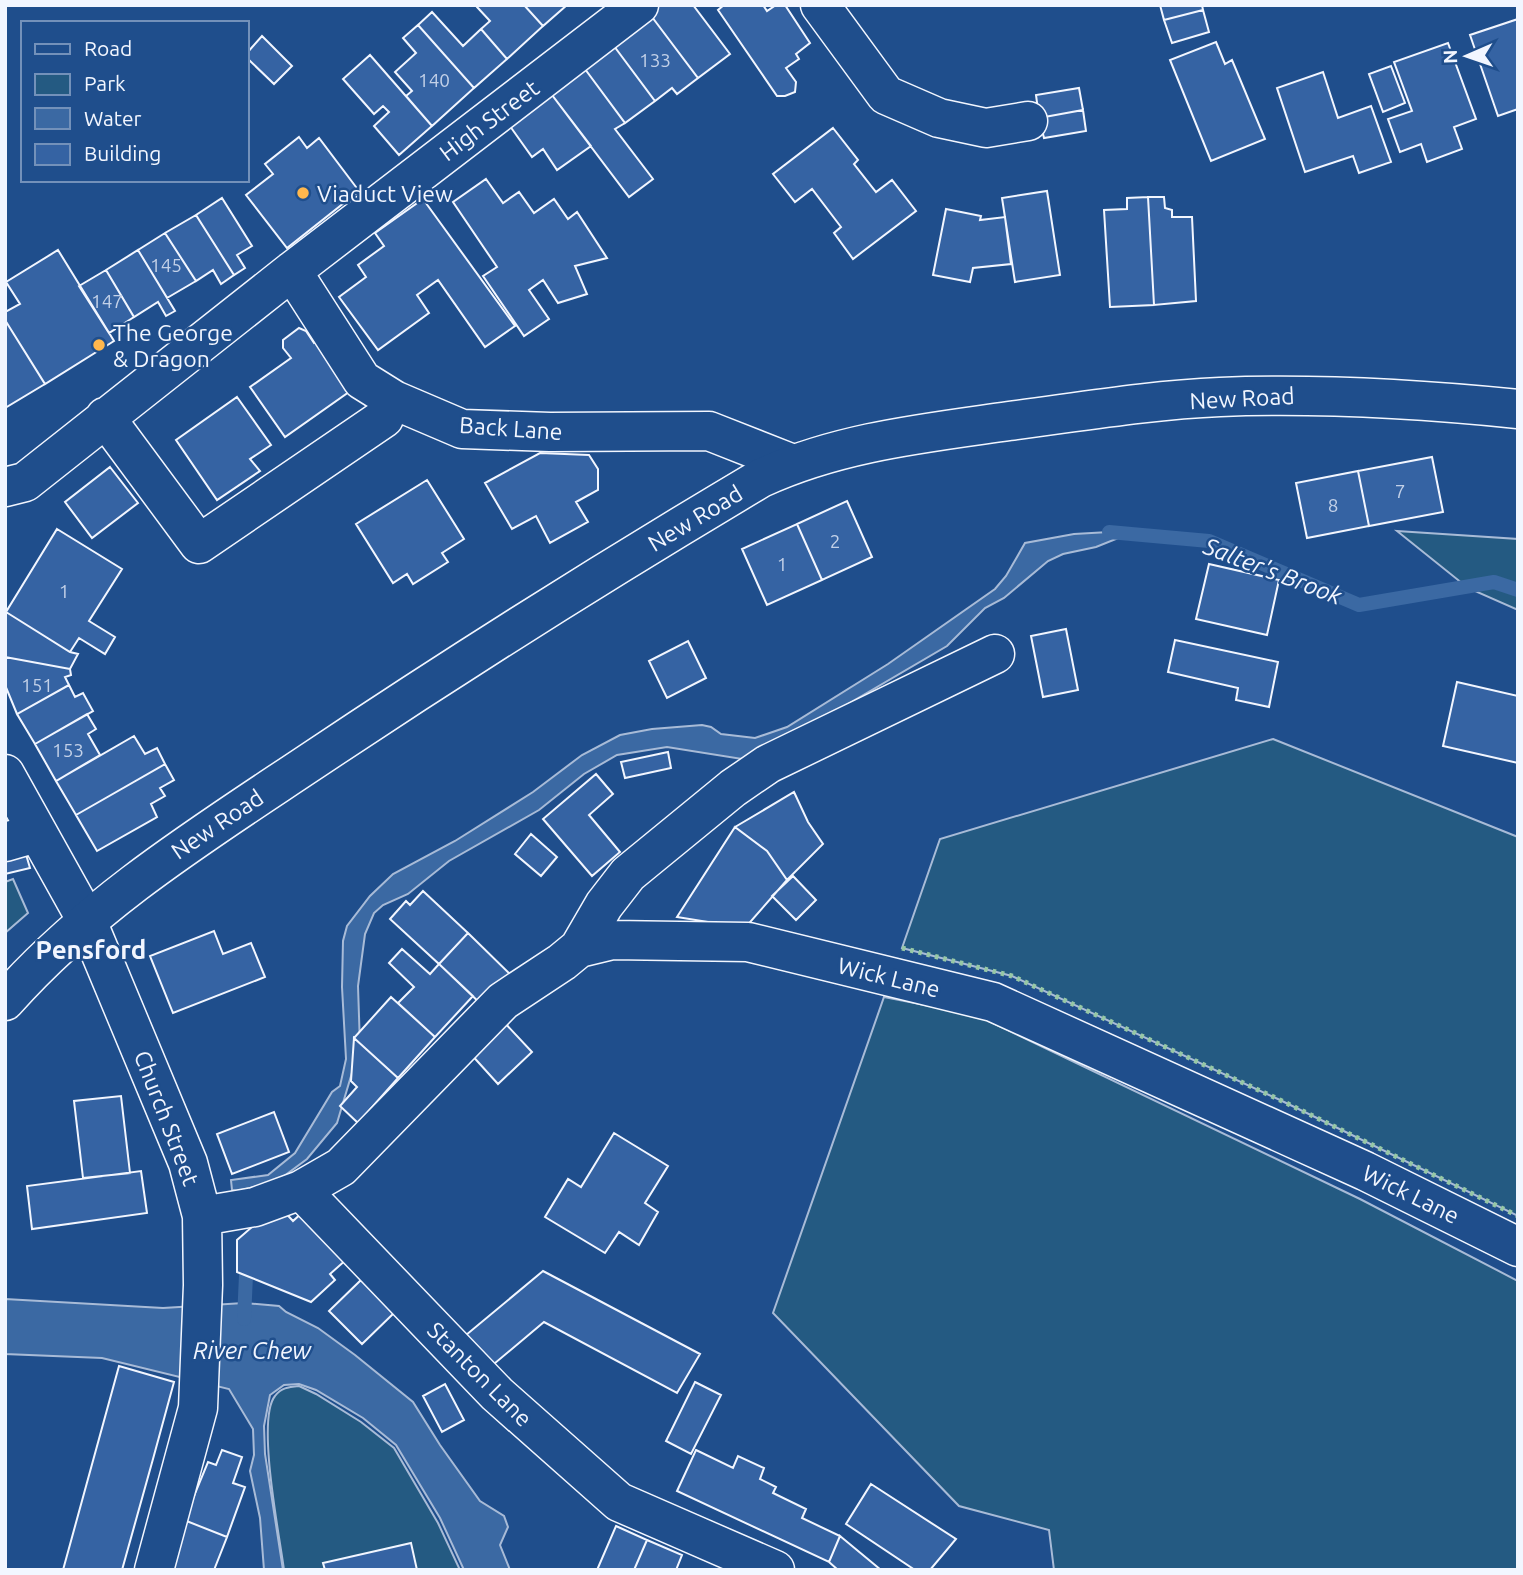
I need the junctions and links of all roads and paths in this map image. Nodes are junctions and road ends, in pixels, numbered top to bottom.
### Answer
1 (639, 5) edge
2 (820, 5) edge
3 (1028, 121) dead end
4 (292, 271) junction
5 (1518, 409) edge
6 (105, 417) junction
7 (384, 418) dead end
8 (793, 464) junction
9 (15, 485) edge
10 (5, 517) edge
11 (995, 654) dead end
12 (5, 774) edge
13 (21, 837) edge
14 (87, 921) junction
15 (579, 948) junction
16 (5, 1001) edge
17 (301, 1189) junction
18 (202, 1216) junction
19 (1518, 1247) edge
20 (154, 1570) edge
21 (775, 1570) edge

1 - 4 main road, High Street
2 - 3 main road
4 - 6 main road, High Street
4 - 8 main road, Back Lane
5 - 8 main road, New Road
6 - 7 main road
6 - 9 main road, High Street
8 - 14 main road, New Road
9 - 10 main road
11 - 15 main road
12 - 13 main road
13 - 14 main road
14 - 16 main road, New Road
14 - 18 main road, Church Street
15 - 17 main road, Wick Lane
15 - 19 main road, Wick Lane
17 - 18 main road
17 - 21 main road, Stanton Lane
18 - 20 main road, Church Street

